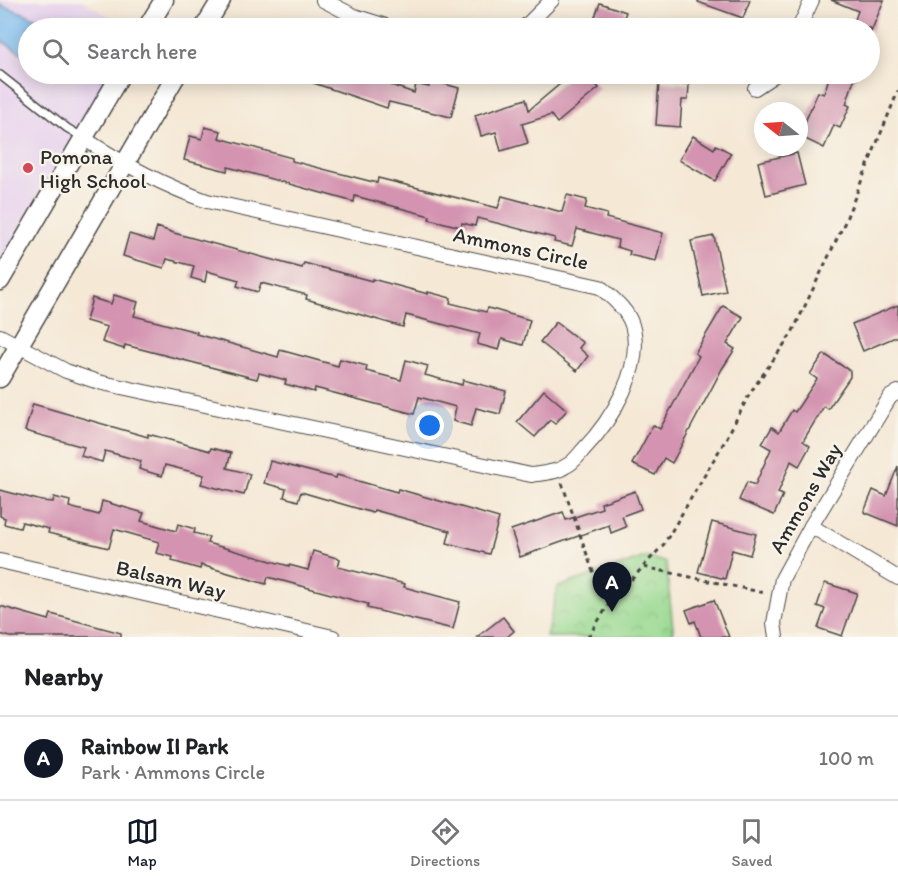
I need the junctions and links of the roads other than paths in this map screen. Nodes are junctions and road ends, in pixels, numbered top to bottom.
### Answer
1 (164, 0) edge
2 (221, 0) edge
3 (323, 0) edge
4 (552, 0) edge
5 (812, 0) edge
6 (153, 18) edge
7 (210, 18) edge
8 (360, 18) edge
9 (534, 18) edge
10 (804, 18) edge
11 (0, 75) edge
12 (115, 84) edge
13 (171, 84) edge
14 (761, 84) edge
15 (755, 88) dead end
16 (83, 138) junction
17 (123, 164) junction
18 (0, 281) edge
19 (0, 336) edge
20 (18, 347) junction
21 (0, 378) edge
22 (898, 392) edge
23 (812, 526) junction
24 (0, 561) edge
25 (898, 578) edge
26 (333, 637) edge
27 (776, 637) edge

1 - 6 street
2 - 7 street
3 - 8 street
4 - 9 street
5 - 10 street
11 - 16 lane
12 - 16 street
13 - 17 street
14 - 15 street
16 - 17 street, Ammons Circle
16 - 18 street
17 - 20 street
17 - 20 street, Ammons Circle
19 - 20 street
20 - 21 street
22 - 23 street, Ammons Way
23 - 25 street
23 - 27 street, Ammons Way
24 - 26 street, Balsam Way

